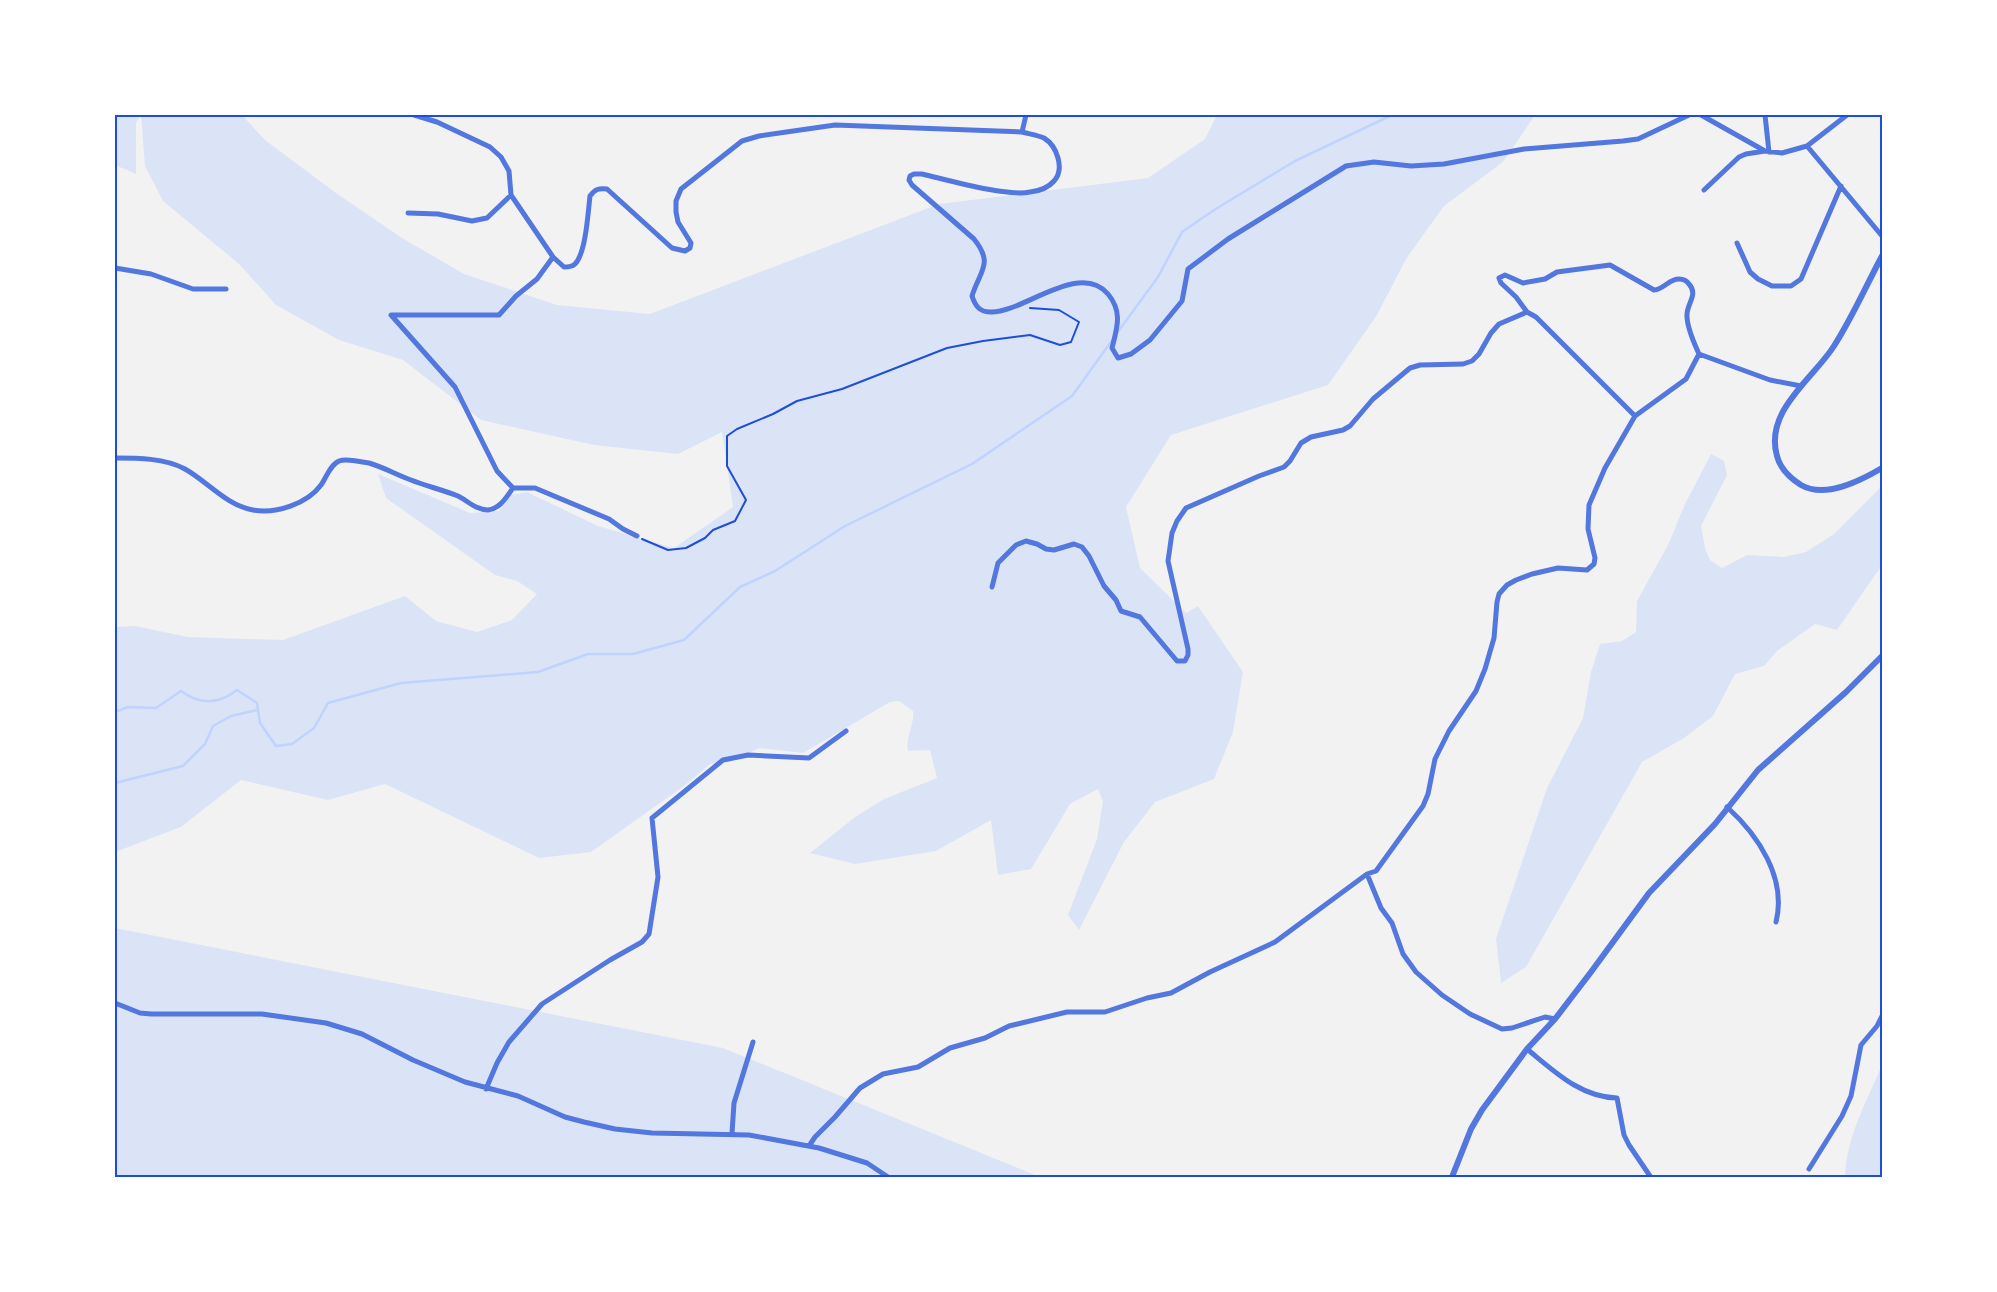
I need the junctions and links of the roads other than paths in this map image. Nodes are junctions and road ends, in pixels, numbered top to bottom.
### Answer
1 (414, 115) edge
2 (1026, 115) edge
3 (1689, 115) edge
4 (1701, 115) edge
5 (1766, 115) edge
6 (1848, 115) edge
7 (1022, 132) junction
8 (1806, 146) junction
9 (1767, 152) junction
10 (1841, 186) junction
11 (1704, 190) dead end
12 (511, 195) junction
13 (408, 213) dead end
14 (1882, 236) edge
15 (1737, 243) dead end
16 (1882, 256) edge
17 (553, 257) junction
18 (115, 268) edge
19 (226, 289) dead end
20 (1527, 312) junction
21 (1699, 354) junction
22 (1801, 386) junction
23 (1635, 416) junction
24 (115, 458) edge
25 (1882, 468) edge
26 (513, 488) junction
27 (637, 536) road end
28 (992, 588) dead end
29 (1882, 656) edge
30 (846, 731) dead end
31 (1727, 807) junction
32 (1367, 874) junction
33 (1776, 922) dead end
34 (115, 1003) edge
35 (1882, 1016) edge
36 (1555, 1018) junction
37 (753, 1042) dead end
38 (1527, 1049) junction
39 (486, 1089) junction
40 (732, 1133) junction
41 (810, 1146) junction
42 (1809, 1169) dead end
43 (1650, 1176) edge
44 (888, 1177) edge
45 (1452, 1177) edge

1 - 12 street
2 - 7 street
3 - 7 street
4 - 9 street
5 - 9 street
6 - 8 street
7 - 17 street
8 - 9 street
8 - 10 street
9 - 11 street
10 - 14 street
10 - 15 street
12 - 13 street
12 - 17 street
16 - 22 street
17 - 26 street
18 - 19 street
20 - 21 street
20 - 23 street
20 - 28 street
21 - 22 street
21 - 23 street
22 - 25 street
23 - 32 street
24 - 26 street
26 - 27 street
29 - 31 street
30 - 39 street
31 - 33 street
31 - 36 street
32 - 36 street
32 - 41 street
34 - 39 street
35 - 42 street
36 - 38 street
37 - 40 street
38 - 43 street
38 - 45 street
39 - 40 street
40 - 41 street
41 - 44 street

